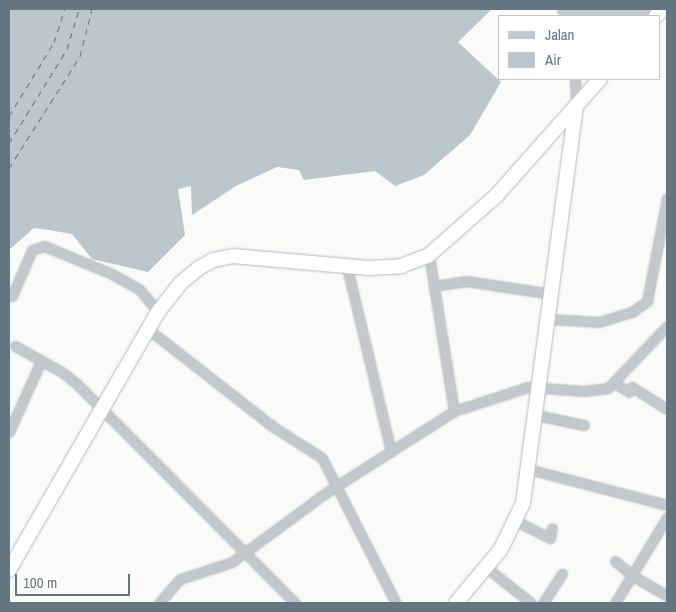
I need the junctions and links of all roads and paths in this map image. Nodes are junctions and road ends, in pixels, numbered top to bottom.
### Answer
1 (562, 12) edge
2 (660, 12) edge
3 (575, 80) edge
4 (599, 80) edge
5 (576, 106) junction
6 (550, 136) junction
7 (573, 142) junction
8 (667, 198) edge
9 (429, 255) junction
10 (347, 267) junction
11 (434, 286) junction
12 (552, 294) junction
13 (12, 296) dead end
14 (158, 312) junction
15 (549, 319) junction
16 (667, 326) edge
17 (148, 329) junction
18 (15, 346) dead end
19 (41, 361) junction
20 (614, 383) junction
21 (540, 389) junction
22 (103, 409) junction
23 (667, 409) edge
24 (454, 411) junction
25 (536, 415) junction
26 (584, 425) dead end
27 (9, 432) edge
28 (391, 452) junction
29 (528, 469) junction
30 (339, 486) junction
31 (667, 505) edge
32 (667, 517) edge
33 (516, 521) junction
34 (552, 528) dead end
35 (246, 552) junction
36 (615, 561) dead end
37 (487, 568) junction
38 (9, 570) edge
39 (562, 574) dead end
40 (633, 576) junction
41 (667, 596) edge
42 (159, 603) edge
43 (295, 603) edge
44 (396, 603) edge
45 (456, 603) edge
46 (531, 603) edge
47 (543, 603) edge
48 (615, 603) edge

1 - 2 street
3 - 5 street
4 - 5 highway
5 - 6 highway
5 - 7 highway
6 - 7 highway
6 - 9 highway
7 - 12 highway
8 - 15 street
9 - 10 highway
9 - 11 street
10 - 14 highway
10 - 28 street
11 - 12 street
11 - 24 street
12 - 15 highway
13 - 14 street
14 - 17 highway
15 - 21 highway
16 - 20 street
17 - 22 highway
17 - 30 street
18 - 19 street
19 - 22 street
19 - 27 street
20 - 21 street
20 - 23 street
21 - 24 street
21 - 25 highway
22 - 35 street
22 - 38 highway
24 - 28 street
25 - 26 street
25 - 29 highway
28 - 30 street
29 - 31 street
29 - 33 highway
30 - 35 street
30 - 44 street
32 - 40 street
33 - 34 street
33 - 37 highway
35 - 42 street
35 - 43 street
36 - 40 street
37 - 45 highway
37 - 46 street
39 - 47 street
40 - 41 street
40 - 48 street

